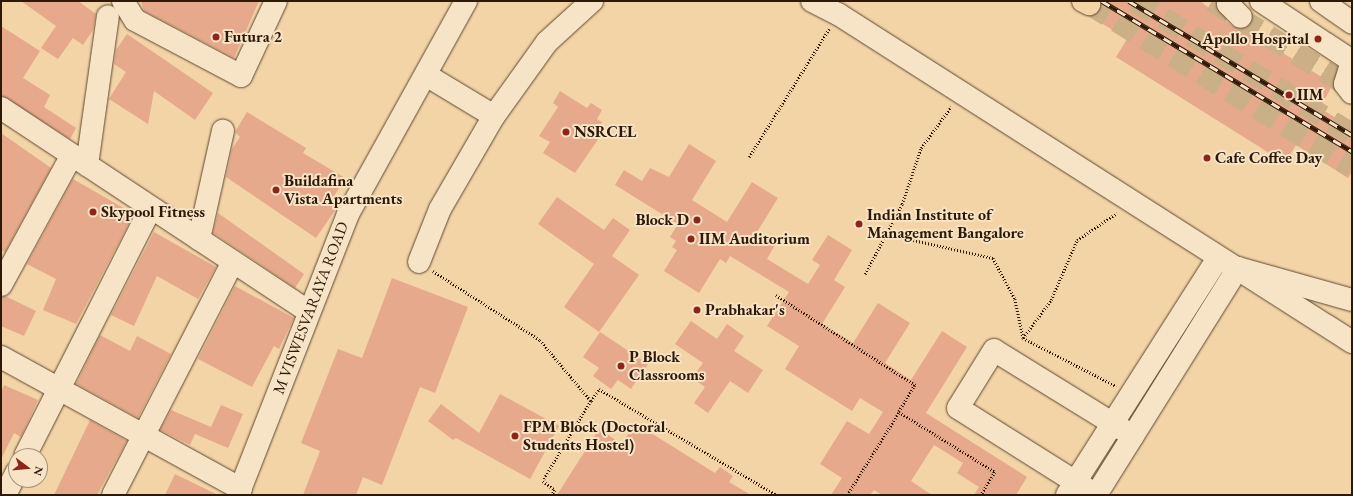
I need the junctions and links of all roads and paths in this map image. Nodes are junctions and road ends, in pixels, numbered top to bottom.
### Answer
1 (123, 1) edge
2 (276, 1) edge
3 (466, 1) edge
4 (592, 1) edge
5 (812, 1) edge
6 (1261, 1) edge
7 (1321, 1) edge
8 (838, 14) junction
9 (108, 16) dead end
10 (1352, 23) edge
11 (1352, 61) edge
12 (426, 75) junction
13 (1349, 89) edge
14 (959, 92) junction
15 (1, 108) edge
16 (494, 116) junction
17 (223, 131) dead end
18 (749, 156) dead end
19 (79, 160) junction
20 (1131, 201) junction
21 (151, 208) junction
22 (887, 234) junction
23 (199, 239) junction
24 (1218, 258) junction
25 (233, 262) junction
26 (419, 262) joint
27 (1238, 268) junction
28 (865, 274) dead end
29 (1, 285) edge
30 (776, 295) dead end
31 (1352, 300) edge
32 (310, 312) junction
33 (1023, 338) junction
34 (1352, 342) edge
35 (1, 356) edge
36 (59, 388) junction
37 (1131, 395) junction
38 (591, 401) junction
39 (899, 412) junction
40 (1114, 425) junction
41 (143, 435) junction
42 (1132, 436) junction
43 (28, 448) edge
44 (1071, 488) edge
45 (239, 492) edge
46 (113, 495) edge
47 (552, 495) edge
48 (777, 495) edge
49 (847, 495) edge
50 (981, 495) edge

1 - 2 street
3 - 12 street, M VISWESVARAYA ROAD
4 - 16 street
5 - 8 street
6 - 11 street
7 - 10 street
8 - 14 street
8 - 18 path
9 - 19 street
11 - 13 street
12 - 16 street
12 - 32 street, M VISWESVARAYA ROAD
14 - 20 street
14 - 22 path
15 - 19 street
16 - 26 street
17 - 23 street
19 - 21 street
19 - 29 street
20 - 24 street
20 - 33 path
21 - 23 street
21 - 36 street
22 - 28 path
22 - 33 path
23 - 25 street
24 - 27 street
24 - 37 street
25 - 32 street
25 - 41 street
26 - 38 path
27 - 31 street
27 - 34 street
27 - 42 street
30 - 39 path
32 - 45 street, M VISWESVARAYA ROAD
33 - 37 path
35 - 36 street
36 - 41 street
36 - 43 street
37 - 40 street
38 - 47 path
38 - 48 path
39 - 49 path
39 - 50 path
40 - 42 street
40 - 44 street
40 - 44 street
41 - 45 street
41 - 46 street
42 - 44 street

